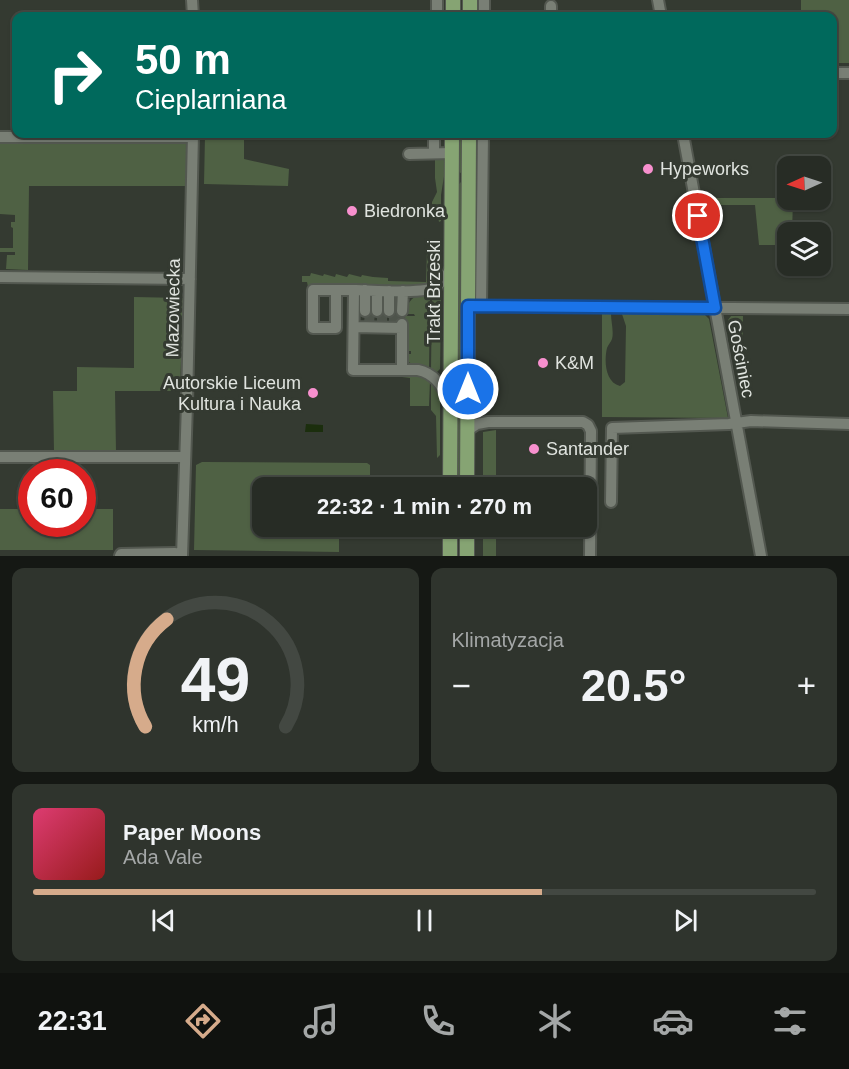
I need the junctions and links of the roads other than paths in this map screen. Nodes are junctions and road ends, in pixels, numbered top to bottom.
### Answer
1 (193, 138) edge
2 (434, 138) edge
3 (452, 138) edge
4 (469, 138) edge
5 (483, 138) edge
6 (684, 138) edge
7 (434, 153) junction
8 (452, 153) junction
9 (410, 154) dead end
10 (452, 267) junction
11 (0, 277) edge
12 (190, 279) junction
13 (336, 290) dead end
14 (377, 291) junction
15 (475, 306) junction
16 (715, 308) junction
17 (849, 309) edge
18 (379, 311) junction
19 (378, 326) junction
20 (402, 370) junction
21 (451, 402) junction
22 (736, 423) junction
23 (849, 424) edge
24 (468, 430) junction
25 (0, 457) edge
26 (185, 457) junction
27 (450, 477) edge
28 (467, 477) edge
29 (611, 502) dead end
30 (450, 537) edge
31 (467, 537) edge
32 (178, 555) edge
33 (120, 556) edge
34 (450, 556) edge
35 (467, 556) edge
36 (590, 556) edge
37 (761, 556) edge

1 - 12 street, Mazowiecka
2 - 7 street
3 - 8 main road, Trakt Brzeski
4 - 15 main road, Trakt Brzeski
5 - 15 street
6 - 16 street, Gościniec
7 - 8 street
7 - 9 street
8 - 10 main road, Trakt Brzeski
10 - 14 street
10 - 21 main road, Trakt Brzeski
11 - 12 street
12 - 26 street, Mazowiecka
13 - 14 street
14 - 18 street
14 - 18 street
14 - 18 street
14 - 19 street
15 - 16 street
15 - 24 main road, Trakt Brzeski
16 - 17 street
16 - 22 street, Gościniec
19 - 20 street
19 - 20 street
20 - 21 street
21 - 27 main road, Trakt Brzeski
22 - 23 street
22 - 29 street
22 - 37 street, Gościniec
24 - 28 main road, Trakt Brzeski
24 - 36 street
25 - 26 street
26 - 32 street, Mazowiecka
30 - 34 main road
31 - 35 main road
32 - 33 street

